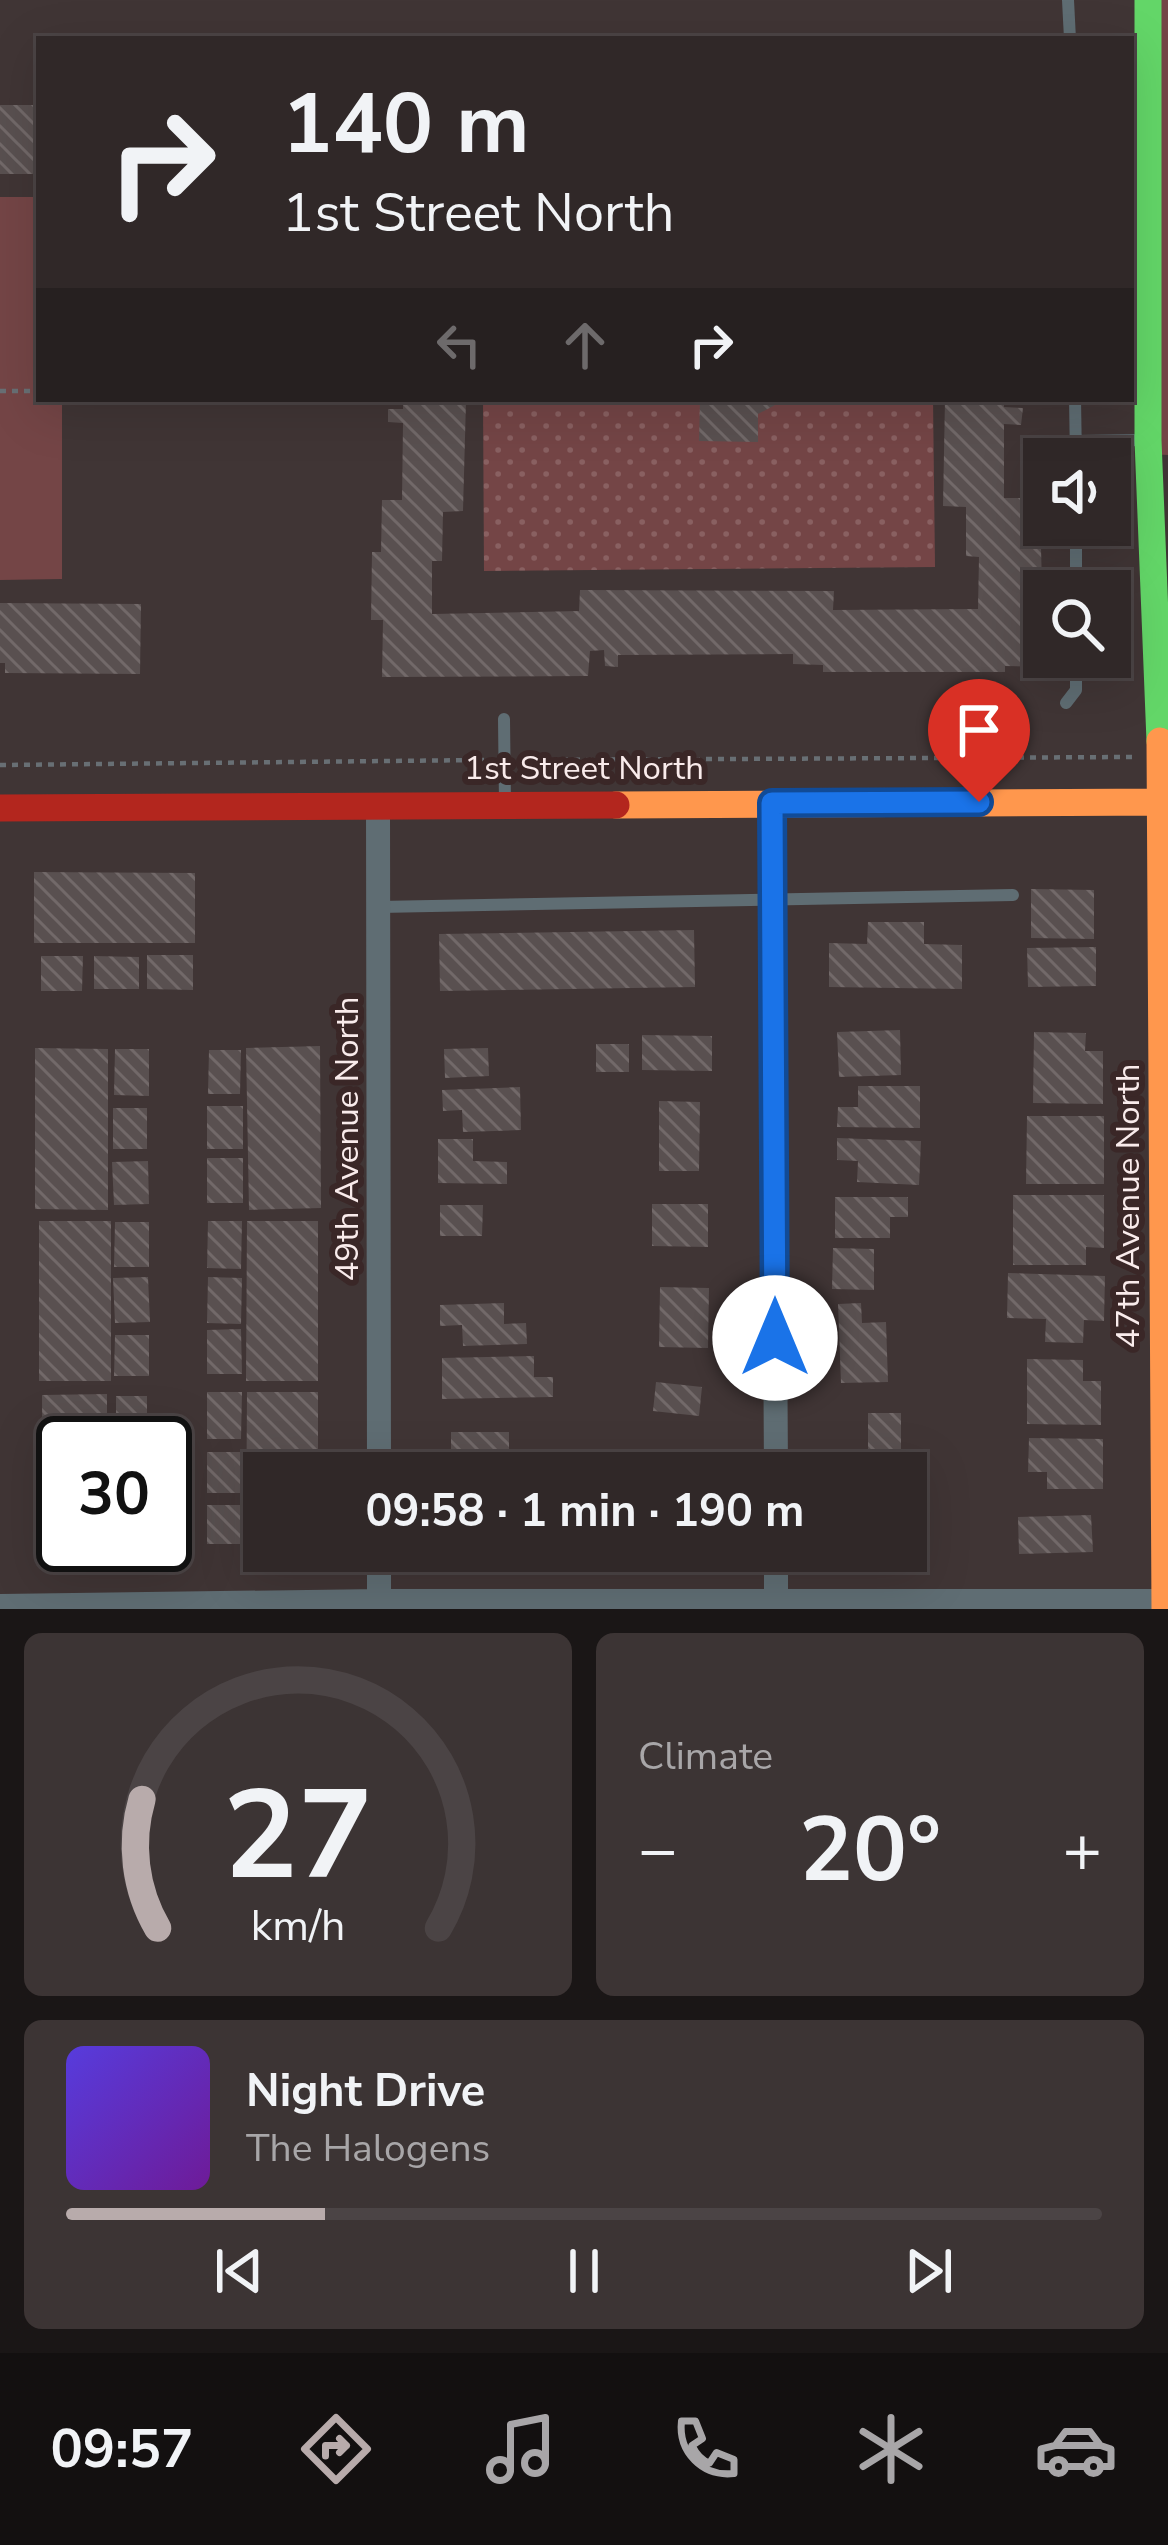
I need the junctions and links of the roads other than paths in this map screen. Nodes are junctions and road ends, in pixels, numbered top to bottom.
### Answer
1 (1068, 0) edge
2 (1148, 0) edge
3 (1070, 36) edge
4 (1139, 47) edge
5 (1075, 402) edge
6 (1076, 438) edge
7 (1131, 440) edge
8 (1148, 440) junction
9 (1076, 678) edge
10 (1066, 703) dead end
11 (504, 719) dead end
12 (1166, 802) edge
13 (772, 803) junction
14 (505, 805) junction
15 (378, 806) junction
16 (0, 808) edge
17 (1013, 895) dead end
18 (772, 901) junction
19 (379, 908) junction
20 (1166, 1196) edge
21 (1166, 1274) edge
22 (380, 1452) edge
23 (776, 1452) edge
24 (380, 1572) edge
25 (776, 1572) edge
26 (776, 1604) edge
27 (859, 1604) edge
28 (1166, 1604) edge
29 (379, 1605) edge
30 (1094, 1605) edge
31 (0, 1606) edge

1 - 3 lane
2 - 4 street, 47th Avenue North
4 - 8 street, 47th Avenue North
5 - 6 lane
7 - 8 lane
8 - 12 street, 47th Avenue North
9 - 10 lane
11 - 14 lane
12 - 13 street, 1st Street North
12 - 20 street, 47th Avenue North
13 - 14 street, 1st Street North
13 - 18 street
14 - 15 street, 1st Street North
15 - 16 street, 1st Street North
15 - 19 street, 49th Avenue North
17 - 18 lane
18 - 19 lane
18 - 23 street
19 - 22 street, 49th Avenue North
20 - 21 street, 47th Avenue North
21 - 28 street, 47th Avenue North
24 - 29 street
25 - 26 street
26 - 27 street
26 - 29 street
27 - 30 street
28 - 30 street
29 - 31 street

